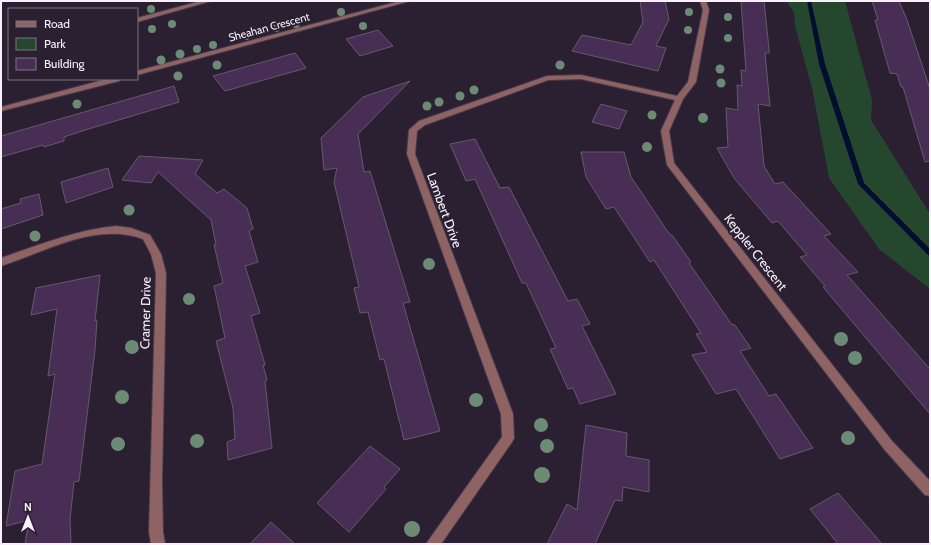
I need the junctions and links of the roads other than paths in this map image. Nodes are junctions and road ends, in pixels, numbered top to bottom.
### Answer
1 (208, 1) edge
2 (407, 1) edge
3 (703, 1) edge
4 (138, 20) edge
5 (138, 73) edge
6 (112, 80) edge
7 (679, 99) junction
8 (1, 109) edge
9 (1, 262) edge
10 (930, 490) edge
11 (158, 544) edge
12 (433, 544) edge

1 - 4 street
2 - 5 street, Sheahan Crescent
3 - 7 street, Keppler Crescent
6 - 8 street
7 - 10 street, Keppler Crescent
7 - 12 street, Lambert Drive
9 - 11 street, Cramer Drive

